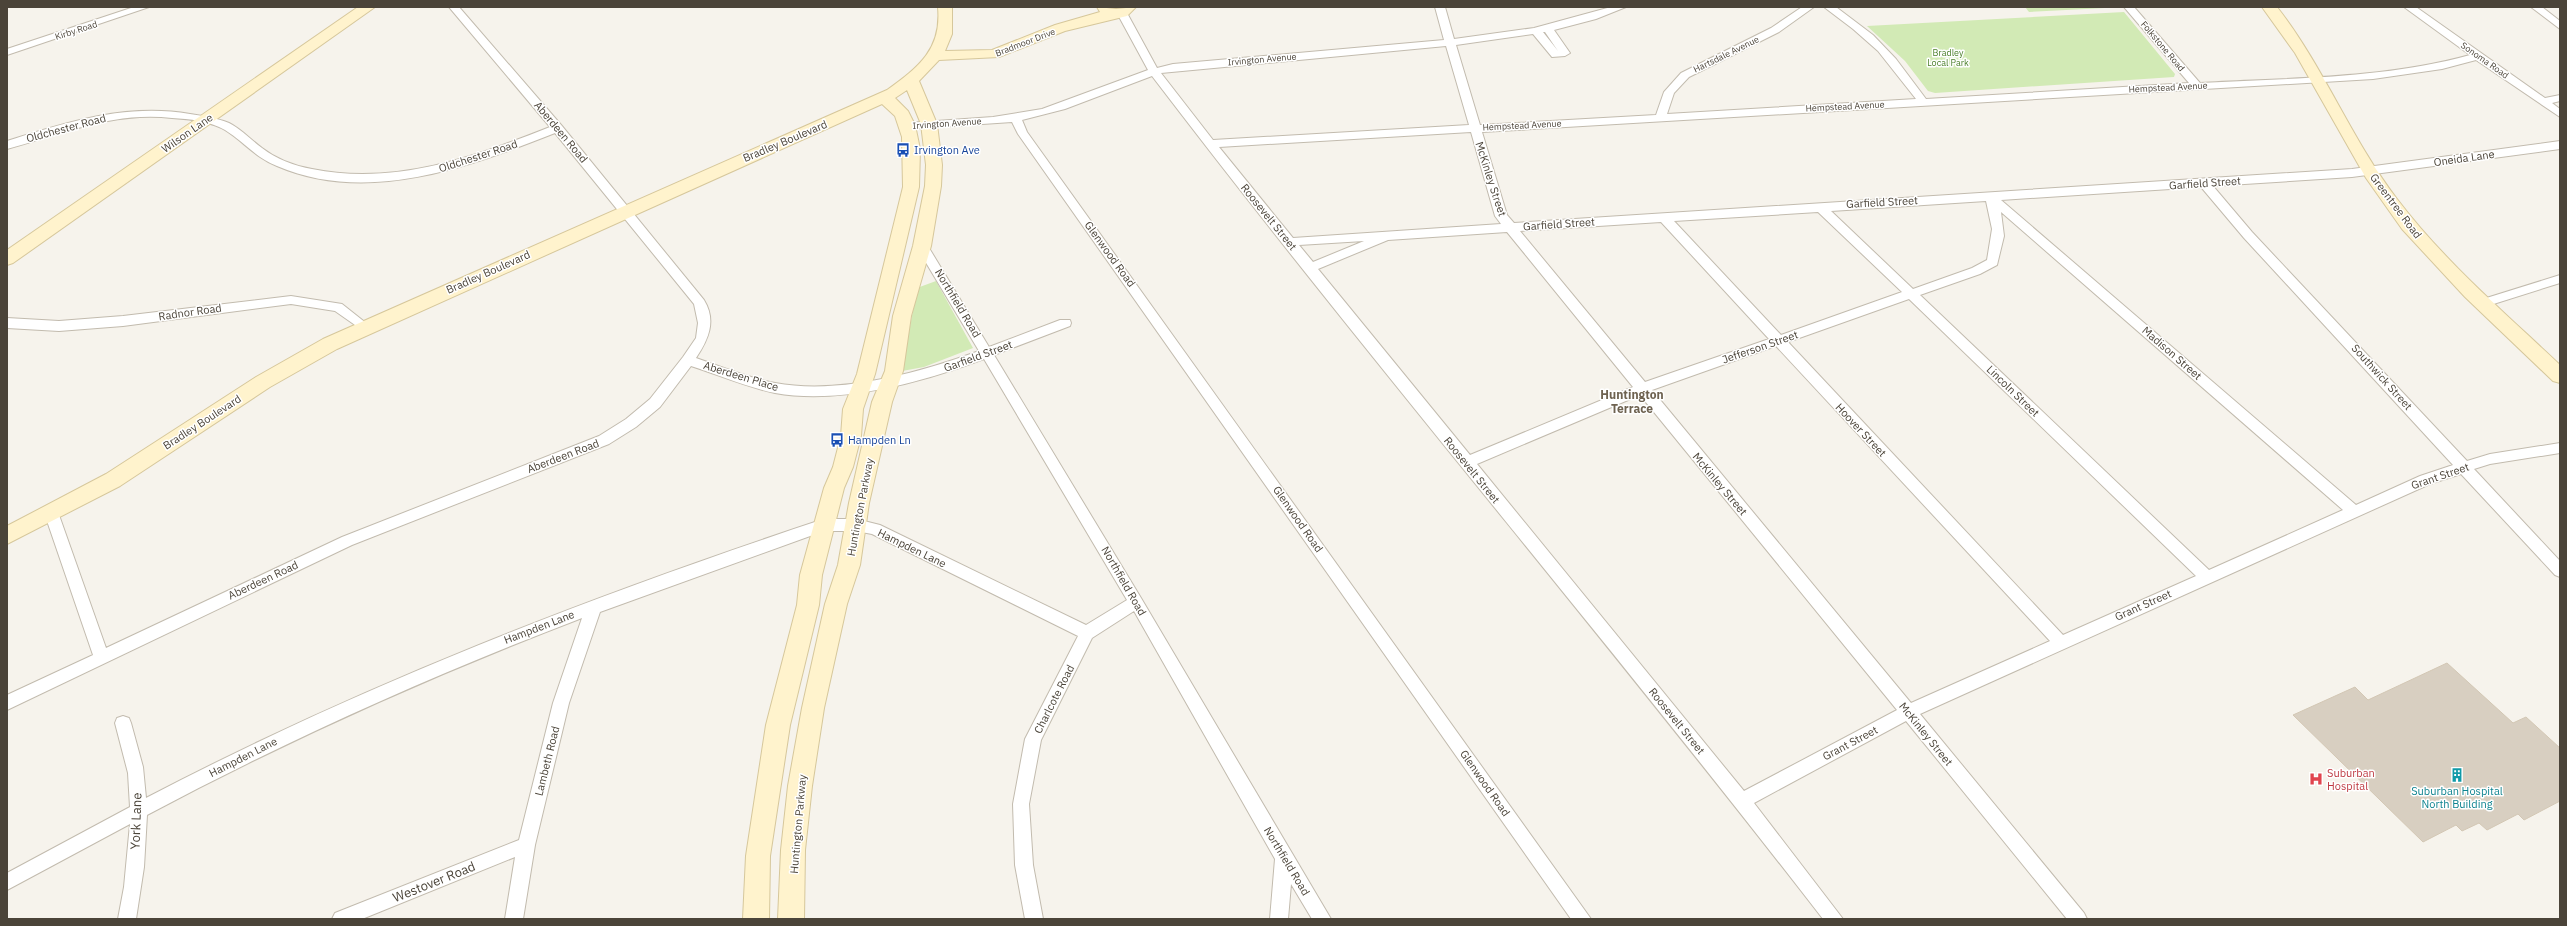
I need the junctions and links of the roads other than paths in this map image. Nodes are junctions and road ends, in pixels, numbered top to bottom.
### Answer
1 (144, 7) edge
2 (368, 7) edge
3 (454, 7) edge
4 (945, 7) edge
5 (1098, 7) edge
6 (1440, 7) edge
7 (1621, 7) edge
8 (1809, 7) edge
9 (1829, 7) edge
10 (2129, 7) edge
11 (2269, 7) edge
12 (2409, 7) edge
13 (2536, 7) edge
14 (1122, 9) edge
15 (2560, 26) edge
16 (1548, 29) junction
17 (1536, 32) junction
18 (1450, 43) junction
19 (7, 52) edge
20 (938, 52) junction
21 (2478, 56) junction
22 (1154, 71) junction
23 (2316, 79) junction
24 (911, 80) junction
25 (2196, 85) junction
26 (888, 95) junction
27 (2560, 98) edge
28 (1923, 102) junction
29 (2544, 102) junction
30 (920, 104) junction
31 (2560, 114) edge
32 (1661, 116) junction
33 (1015, 117) junction
34 (206, 120) junction
35 (929, 124) junction
36 (908, 126) junction
37 (558, 128) junction
38 (1475, 128) junction
39 (1210, 144) junction
40 (7, 145) edge
41 (2560, 145) edge
42 (2369, 171) junction
43 (2204, 183) junction
44 (1990, 196) junction
45 (1819, 206) junction
46 (626, 210) junction
47 (1663, 217) junction
48 (1509, 227) junction
49 (1395, 234) junction
50 (1289, 242) junction
51 (897, 246) junction
52 (922, 246) junction
53 (7, 259) edge
54 (1310, 268) junction
55 (2560, 279) edge
56 (1912, 295) junction
57 (2484, 302) junction
58 (7, 323) edge
59 (1066, 323) dead end
60 (365, 327) junction
61 (1778, 341) junction
62 (988, 352) junction
63 (688, 360) junction
64 (2560, 376) edge
65 (889, 385) junction
66 (861, 389) junction
67 (1641, 389) junction
68 (2560, 448) edge
69 (1466, 463) junction
70 (2464, 467) junction
71 (2354, 511) junction
72 (52, 515) junction
73 (824, 525) junction
74 (856, 525) junction
75 (7, 536) edge
76 (2560, 571) edge
77 (2207, 577) junction
78 (1136, 602) junction
79 (594, 606) junction
80 (1087, 633) junction
81 (2060, 642) junction
82 (101, 656) junction
83 (7, 703) edge
84 (1908, 712) junction
85 (123, 723) dead end
86 (1742, 801) junction
87 (138, 811) junction
88 (526, 845) junction
89 (1284, 858) junction
90 (7, 882) edge
91 (127, 919) edge
92 (341, 919) edge
93 (514, 919) edge
94 (756, 919) edge
95 (791, 919) edge
96 (1034, 919) edge
97 (1279, 919) edge
98 (1322, 919) edge
99 (1582, 919) edge
100 (1834, 919) edge
101 (2078, 919) edge

1 - 19 street, Kirby Road
2 - 34 street, Wilson Lane
3 - 37 street, Aberdeen Road
4 - 20 street, Bradley Boulevard
5 - 20 street, Bradmoor Drive
6 - 18 street, McKinley Street
7 - 16 street, Irvington Avenue
8 - 32 street, Hartsdale Avenue
9 - 28 street
10 - 25 street, Folkstone Road
11 - 23 street, Greentree Road
12 - 21 street, Sonoma Road
13 - 15 street
14 - 20 street, Bradmoor Drive
14 - 22 street, Roosevelt Street
16 - 17 street, Irvington Avenue
16 - 17 street
17 - 18 street, Irvington Avenue
18 - 22 street, Irvington Avenue
18 - 38 street, McKinley Street
20 - 24 street, Bradley Boulevard
21 - 23 street, Hempstead Avenue
21 - 29 street, Sonoma Road
22 - 33 street, Irvington Avenue
22 - 39 street, Roosevelt Street
23 - 25 street, Hempstead Avenue
23 - 42 street, Greentree Road
24 - 26 street, Bradley Boulevard
24 - 30 street, Huntington Parkway
25 - 28 street, Hempstead Avenue
26 - 30 street
26 - 36 street
26 - 46 street, Bradley Boulevard
27 - 29 street
28 - 32 street, Hempstead Avenue
29 - 31 street, Sonoma Road
30 - 35 street, Huntington Parkway
32 - 38 street, Hempstead Avenue
33 - 35 street, Irvington Avenue
33 - 99 street, Glenwood Road
34 - 37 street, Oldchester Road
34 - 40 street, Oldchester Road
34 - 53 street, Wilson Lane
35 - 36 street, Irvington Avenue
35 - 52 street, Huntington Parkway
36 - 51 street
37 - 46 street, Aberdeen Road
38 - 39 street, Hempstead Avenue
38 - 48 street, McKinley Street
39 - 50 street, Roosevelt Street
41 - 42 street, Oneida Lane
42 - 43 street, Garfield Street
42 - 57 street, Greentree Road
43 - 44 street, Garfield Street
43 - 70 street, Southwick Street
44 - 45 street, Garfield Street
44 - 56 street, Jefferson Street
44 - 71 street, Madison Street
45 - 47 street, Garfield Street
45 - 56 street, Lincoln Street
46 - 60 street, Bradley Boulevard
46 - 63 street, Aberdeen Road
47 - 48 street, Garfield Street
47 - 61 street, Hoover Street
48 - 49 street, Garfield Street
48 - 67 street, McKinley Street
49 - 50 street, Garfield Street
49 - 54 street, Garfield Street
50 - 54 street, Roosevelt Street
51 - 52 street
51 - 66 street
52 - 62 street, Northfield Road
52 - 65 street, Huntington Parkway
54 - 69 street, Roosevelt Street
55 - 57 street
56 - 61 street, Jefferson Street
56 - 77 street, Lincoln Street
57 - 64 street, Greentree Road
58 - 60 street, Radnor Road
59 - 62 street, Garfield Street
60 - 72 street, Bradley Boulevard
61 - 67 street, Jefferson Street
61 - 81 street, Hoover Street
62 - 65 street, Garfield Street
62 - 78 street, Northfield Road
63 - 66 street, Aberdeen Place
63 - 82 street, Aberdeen Road
65 - 66 street, Aberdeen Place
65 - 74 street, Huntington Parkway
66 - 73 street
67 - 69 street, Jefferson Street
67 - 84 street, McKinley Street
68 - 70 street, Grant Street
69 - 86 street, Roosevelt Street
70 - 71 street, Grant Street
70 - 76 street, Southwick Street
71 - 77 street, Grant Street
72 - 75 street, Bradley Boulevard
72 - 82 street
73 - 74 street, Hampden Lane
73 - 79 street, Hampden Lane
73 - 94 street
74 - 80 street, Hampden Lane
74 - 95 street, Huntington Parkway
77 - 81 street, Grant Street
78 - 80 street
78 - 89 street, Northfield Road
79 - 87 street, Hampden Lane
79 - 88 street, Lambeth Road
80 - 96 street, Charlcote Road
81 - 84 street, Grant Street
82 - 83 street, Aberdeen Road
84 - 86 street, Grant Street
84 - 101 street, McKinley Street
85 - 87 street, York Lane
86 - 100 street, Roosevelt Street
87 - 90 street, Hampden Lane
87 - 91 street, York Lane
88 - 92 street, Westover Road
88 - 93 street, Lambeth Road
89 - 97 street
89 - 98 street, Northfield Road

